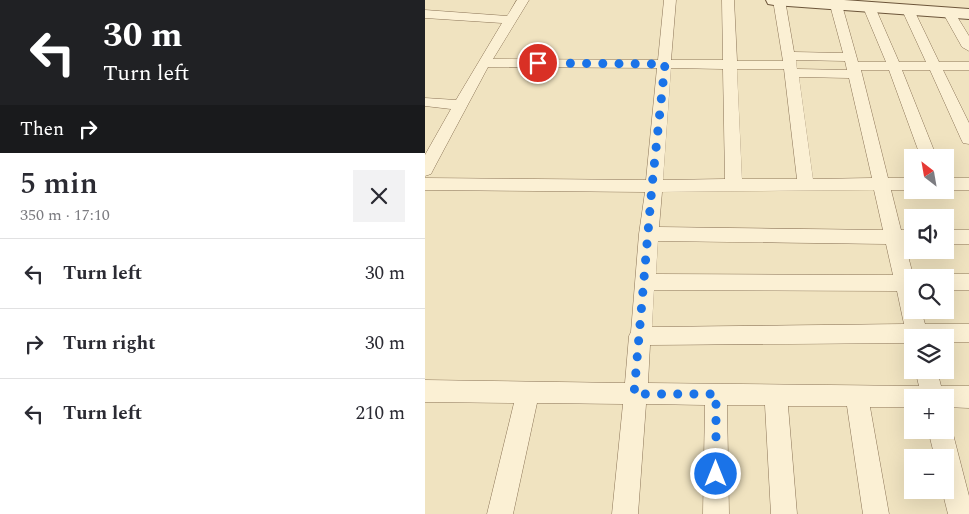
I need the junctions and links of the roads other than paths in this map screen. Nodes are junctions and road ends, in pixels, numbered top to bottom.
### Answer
1 (523, 0) edge
2 (670, 0) edge
3 (728, 0) edge
4 (774, 0) edge
5 (779, 0) edge
6 (836, 4) junction
7 (969, 4) edge
8 (908, 5) edge
9 (869, 7) junction
10 (949, 12) junction
11 (431, 14) edge
12 (969, 14) edge
13 (509, 20) junction
14 (425, 29) edge
15 (969, 47) edge
16 (484, 63) junction
17 (665, 64) junction
18 (731, 65) junction
19 (790, 65) junction
20 (853, 66) junction
21 (894, 66) junction
22 (936, 66) junction
23 (969, 66) edge
24 (425, 102) edge
25 (461, 105) junction
26 (969, 139) edge
27 (926, 149) edge
28 (425, 170) edge
29 (425, 184) edge
30 (881, 184) junction
31 (904, 184) edge
32 (954, 184) edge
33 (969, 184) edge
34 (806, 185) junction
35 (652, 186) junction
36 (734, 186) junction
37 (648, 234) junction
38 (894, 237) junction
39 (904, 237) edge
40 (954, 237) edge
41 (969, 237) edge
42 (904, 269) edge
43 (644, 282) junction
44 (954, 282) edge
45 (969, 282) edge
46 (904, 283) edge
47 (969, 334) edge
48 (954, 335) edge
49 (639, 336) junction
50 (904, 336) edge
51 (528, 392) junction
52 (634, 394) junction
53 (716, 394) junction
54 (776, 395) junction
55 (857, 396) junction
56 (427, 397) edge
57 (904, 397) edge
58 (954, 397) edge
59 (969, 397) edge
60 (943, 439) edge
61 (500, 514) edge
62 (625, 514) edge
63 (716, 514) edge
64 (784, 514) edge
65 (876, 514) edge
66 (961, 514) edge

1 - 13 street
2 - 17 street
3 - 18 street
4 - 5 street
5 - 6 street
5 - 19 street
6 - 9 street
6 - 20 street
7 - 8 street
8 - 9 street
8 - 10 street
8 - 22 street
9 - 21 street
10 - 12 street
10 - 15 street
11 - 13 street
11 - 14 street
13 - 16 street
16 - 17 street
16 - 25 street
17 - 18 street
17 - 35 street
18 - 19 street
18 - 36 street
19 - 20 street
19 - 34 street
20 - 21 street
20 - 30 street
21 - 22 street
21 - 27 street
22 - 23 street
22 - 26 street
24 - 25 street
25 - 28 street
29 - 35 street
30 - 31 street
30 - 34 street
30 - 38 street
32 - 33 street
34 - 36 street
35 - 36 street
35 - 37 street
37 - 38 street
37 - 43 street
38 - 39 street
38 - 42 street
40 - 41 street
43 - 46 street
43 - 49 street
44 - 45 street
47 - 48 street
49 - 50 street
49 - 52 street
51 - 52 street
51 - 56 street
51 - 61 street
52 - 53 street
52 - 62 street
53 - 54 street
53 - 63 street
54 - 55 street
54 - 64 street
55 - 57 street
55 - 65 street
58 - 59 street
60 - 66 street

